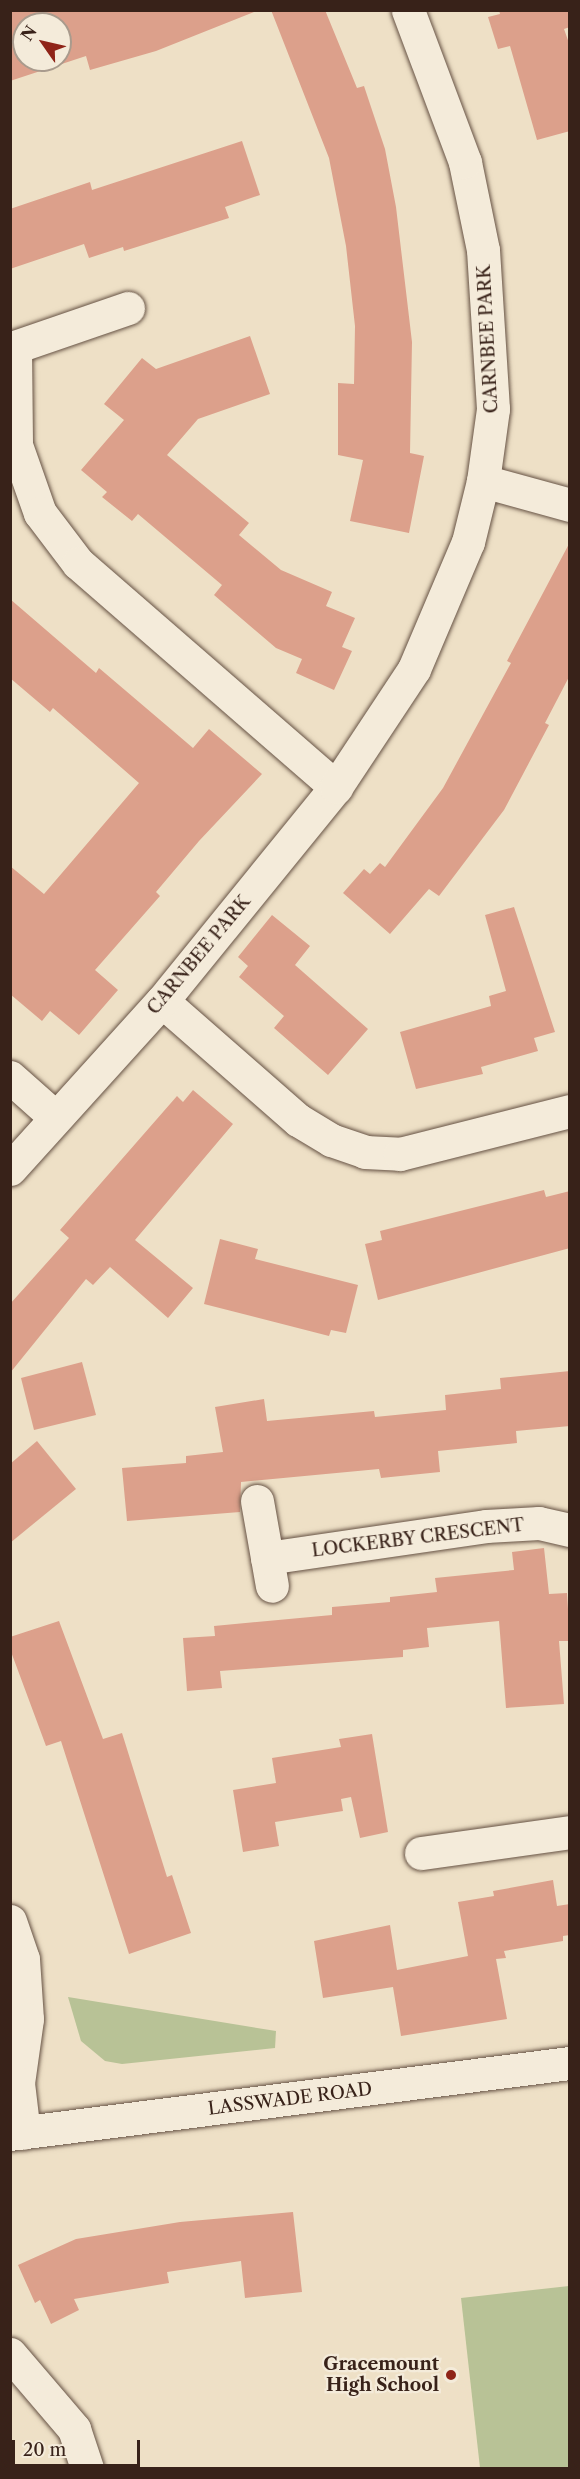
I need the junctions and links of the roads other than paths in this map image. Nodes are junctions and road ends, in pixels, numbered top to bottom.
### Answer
1 (408, 10) edge
2 (128, 308) dead end
3 (13, 346) edge
4 (483, 481) junction
5 (570, 505) edge
6 (336, 787) junction
7 (162, 1001) junction
8 (10, 1077) edge
9 (570, 1111) edge
10 (55, 1117) junction
11 (10, 1168) edge
12 (257, 1501) dead end
13 (570, 1530) edge
14 (570, 1832) edge
15 (421, 1853) dead end
16 (10, 1921) edge
17 (570, 2063) edge
18 (14, 2073) edge
19 (17, 2133) edge
20 (10, 2354) edge
21 (87, 2469) edge

1 - 4 street, CARNBEE PARK
2 - 3 street
3 - 6 street
4 - 5 street
4 - 6 street, CARNBEE PARK
6 - 7 street, CARNBEE PARK
7 - 9 street
7 - 10 street, CARNBEE PARK
8 - 10 street
10 - 11 street, CARNBEE PARK
12 - 13 street, LOCKERBY CRESCENT
14 - 15 street
16 - 18 street
17 - 19 street, LASSWADE ROAD
18 - 19 street
20 - 21 street

